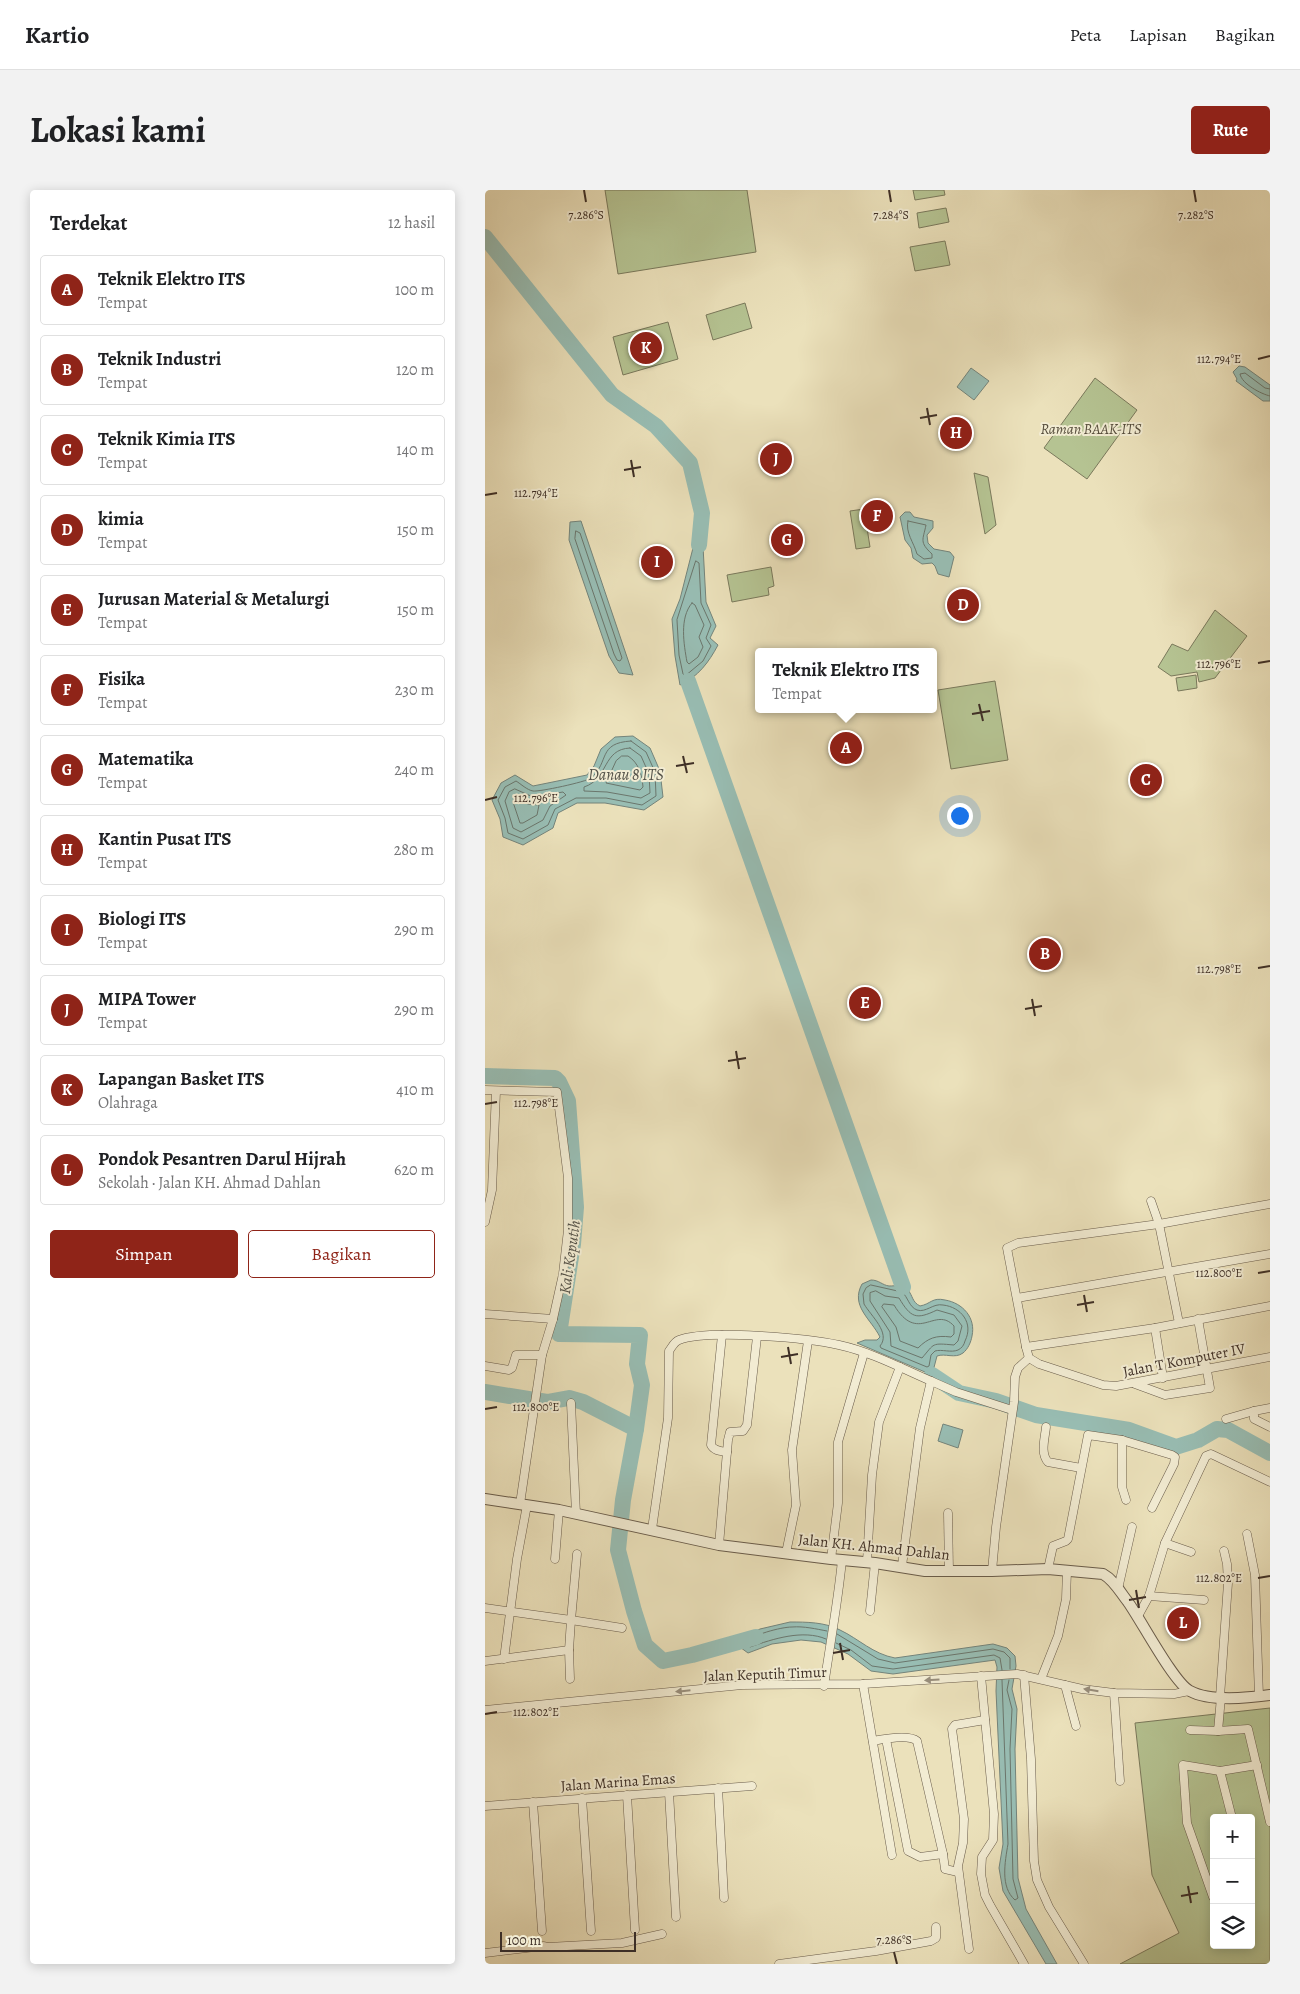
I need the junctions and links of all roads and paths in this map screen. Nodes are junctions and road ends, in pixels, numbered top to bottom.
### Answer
1 (485, 1090) edge
2 (496, 1091) junction
3 (1151, 1200) dead end
4 (1270, 1204) edge
5 (485, 1222) edge
6 (1159, 1224) junction
7 (1270, 1254) edge
8 (1169, 1272) junction
9 (1017, 1298) junction
10 (1270, 1306) edge
11 (485, 1314) edge
12 (553, 1319) junction
13 (1198, 1319) junction
14 (1179, 1323) junction
15 (1155, 1328) junction
16 (722, 1335) junction
17 (757, 1337) junction
18 (808, 1342) junction
19 (1026, 1346) junction
20 (864, 1353) junction
21 (541, 1355) junction
22 (1270, 1357) edge
23 (1029, 1358) junction
24 (485, 1366) edge
25 (900, 1367) junction
26 (1207, 1370) junction
27 (1163, 1378) junction
28 (931, 1381) junction
29 (1134, 1384) junction
30 (571, 1403) dead end
31 (1013, 1406) junction
32 (1270, 1408) edge
33 (1254, 1411) junction
34 (1226, 1419) dead end
35 (1046, 1427) dead end
36 (1270, 1427) edge
37 (1121, 1440) junction
38 (727, 1452) junction
39 (1081, 1468) junction
40 (1270, 1482) edge
41 (485, 1499) edge
42 (1126, 1500) dead end
43 (523, 1504) junction
44 (1152, 1508) dead end
45 (559, 1510) junction
46 (948, 1513) dead end
47 (576, 1514) junction
48 (1132, 1527) dead end
49 (652, 1529) junction
50 (1247, 1534) dead end
51 (1165, 1543) junction
52 (719, 1545) junction
53 (1191, 1552) dead end
54 (1224, 1552) dead end
55 (787, 1553) junction
56 (577, 1554) dead end
57 (555, 1559) dead end
58 (831, 1559) junction
59 (842, 1560) junction
60 (871, 1562) junction
61 (902, 1566) junction
62 (1048, 1569) junction
63 (1067, 1570) junction
64 (949, 1571) junction
65 (993, 1571) junction
66 (1118, 1589) junction
67 (1149, 1596) junction
68 (1204, 1600) dead end
69 (485, 1608) edge
70 (511, 1611) junction
71 (870, 1611) dead end
72 (1138, 1616) junction
73 (571, 1620) junction
74 (622, 1628) dead end
75 (569, 1650) junction
76 (504, 1659) junction
77 (485, 1661) edge
78 (1021, 1674) junction
79 (981, 1676) junction
80 (570, 1679) dead end
81 (1041, 1679) junction
82 (863, 1684) junction
83 (824, 1686) junction
84 (1065, 1686) junction
85 (1189, 1691) junction
86 (1114, 1693) junction
87 (1265, 1696) edge
88 (1221, 1697) junction
89 (485, 1710) edge
90 (985, 1720) junction
91 (1076, 1726) dead end
92 (1190, 1730) dead end
93 (1218, 1731) junction
94 (886, 1739) junction
95 (873, 1741) junction
96 (1257, 1765) junction
97 (1220, 1771) junction
98 (1120, 1781) dead end
99 (752, 1786) dead end
100 (718, 1788) junction
101 (669, 1792) junction
102 (627, 1795) junction
103 (582, 1798) junction
104 (533, 1802) junction
105 (485, 1806) edge
106 (1231, 1814) edge
107 (1270, 1822) edge
108 (943, 1854) junction
109 (892, 1855) dead end
110 (958, 1872) junction
111 (1210, 1888) edge
112 (724, 1898) dead end
113 (676, 1917) dead end
114 (936, 1927) dead end
115 (635, 1930) dead end
116 (542, 1931) dead end
117 (591, 1931) dead end
118 (662, 1934) dead end
119 (969, 1949) dead end
120 (485, 1953) edge
121 (779, 1964) edge
122 (1024, 1964) edge
123 (1085, 1964) edge

1 - 2 street
2 - 5 street
2 - 12 street
3 - 6 street
4 - 6 street
6 - 8 street
6 - 9 street
7 - 8 street
8 - 9 street
8 - 14 street
9 - 19 street
10 - 13 street
11 - 12 street
12 - 21 street
13 - 14 street
13 - 26 street
14 - 15 street
15 - 19 street
15 - 27 street
16 - 17 street
16 - 38 street
16 - 49 street
17 - 18 street
17 - 38 street
18 - 20 street
18 - 55 street
19 - 23 street
20 - 25 street
20 - 58 street
21 - 24 street
21 - 43 street
22 - 26 street, Jalan T Komputer IV
23 - 29 street, Jalan T Komputer IV
23 - 31 street
25 - 28 street
25 - 60 street
26 - 27 street, Jalan T Komputer IV
26 - 29 street
27 - 29 street, Jalan T Komputer IV
28 - 31 street
28 - 61 street
30 - 47 street
31 - 65 street
32 - 33 street
33 - 34 street
33 - 36 street
35 - 39 street
37 - 39 street
37 - 42 street
37 - 44 street
38 - 52 street
39 - 62 street
40 - 51 street
41 - 43 street, Jalan KH. Ahmad Dahlan
43 - 45 street, Jalan KH. Ahmad Dahlan
43 - 70 street
45 - 47 street, Jalan KH. Ahmad Dahlan
45 - 57 street
46 - 64 street
47 - 49 street, Jalan KH. Ahmad Dahlan
48 - 66 street
49 - 52 street, Jalan KH. Ahmad Dahlan
50 - 87 street
51 - 53 street
51 - 67 street
52 - 55 street, Jalan KH. Ahmad Dahlan
54 - 88 street
55 - 58 street, Jalan KH. Ahmad Dahlan
56 - 73 street
58 - 59 street, Jalan KH. Ahmad Dahlan
59 - 60 street, Jalan KH. Ahmad Dahlan
59 - 83 street
60 - 61 street, Jalan KH. Ahmad Dahlan
60 - 71 street
61 - 64 street, Jalan KH. Ahmad Dahlan
62 - 63 street, Jalan KH. Ahmad Dahlan
62 - 65 street, Jalan KH. Ahmad Dahlan
63 - 66 street, Jalan KH. Ahmad Dahlan
63 - 81 street
64 - 65 street, Jalan KH. Ahmad Dahlan
66 - 72 street, Jalan KH. Ahmad Dahlan
67 - 68 street
67 - 72 street
69 - 70 street
70 - 73 street
70 - 76 street
72 - 85 street, Jalan KH. Ahmad Dahlan
73 - 74 street
73 - 75 street
75 - 76 street
75 - 80 street
76 - 77 street
78 - 79 street, Jalan Keputih Timur
78 - 81 street, Jalan Keputih Timur
78 - 123 street
79 -> 82 street, Jalan Keputih Timur
79 - 90 street
81 - 84 street, Jalan Keputih Timur
82 - 83 street, Jalan Keputih Timur
82 - 95 street
83 -> 89 street, Jalan Keputih Timur
86 -> 84 street, Jalan Keputih Timur
84 - 91 street
85 - 86 street, Jalan Keputih Timur
85 - 88 street
86 - 98 street
87 - 88 street
88 - 93 street
90 - 110 street
90 - 122 street
92 - 93 street
93 - 96 street
94 - 95 street
94 - 108 street
94 - 108 street
95 - 109 street
96 - 97 street
96 - 107 street
97 - 106 street
97 - 111 street
99 - 100 street, Jalan Marina Emas
100 - 101 street, Jalan Marina Emas
100 - 112 street
101 - 102 street, Jalan Marina Emas
101 - 113 street
102 - 103 street, Jalan Marina Emas
102 - 115 street
103 - 104 street, Jalan Marina Emas
103 - 117 street
104 - 105 street, Jalan Marina Emas
104 - 116 street
108 - 110 street
110 - 119 street
114 - 121 street
118 - 120 street

